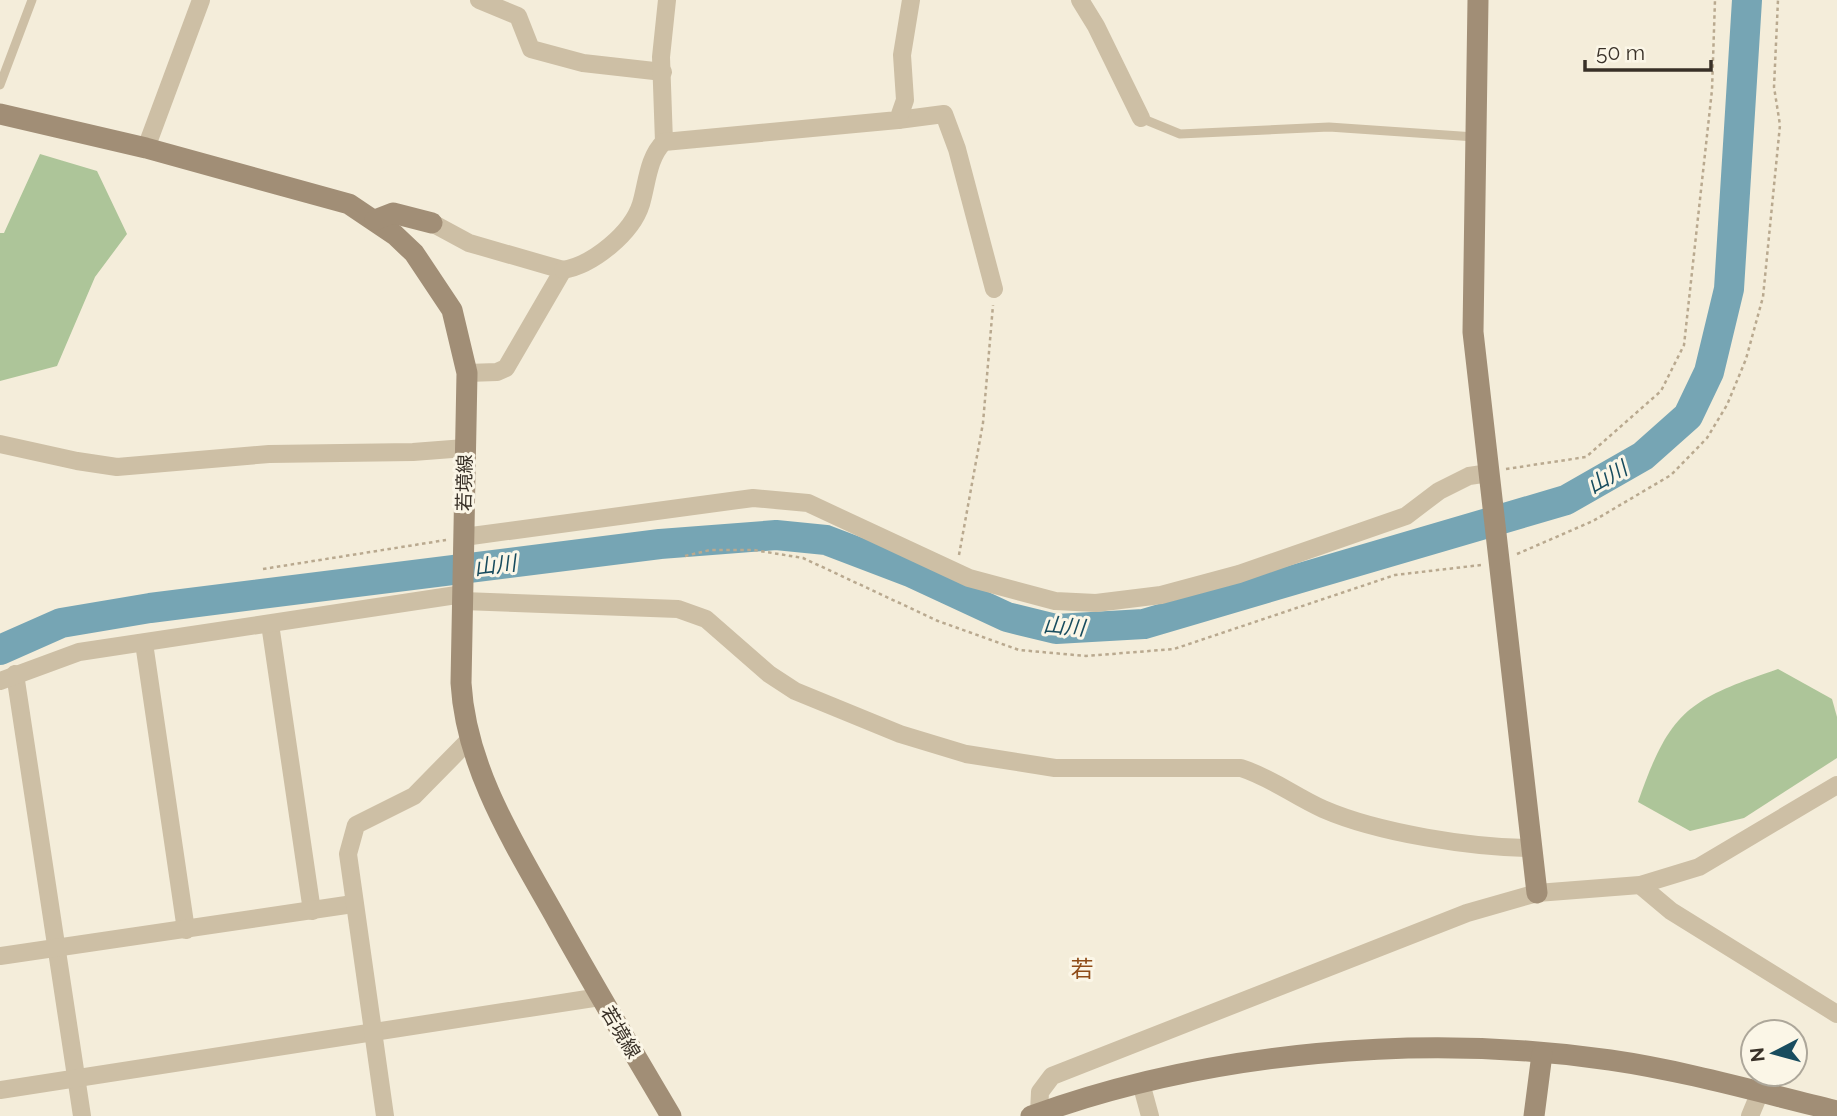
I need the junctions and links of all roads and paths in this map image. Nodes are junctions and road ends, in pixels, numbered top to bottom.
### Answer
1 (32, 0) edge
2 (201, 0) edge
3 (479, 0) edge
4 (667, 0) edge
5 (911, 0) edge
6 (1080, 0) edge
7 (1478, 0) edge
8 (1715, 0) edge
9 (1778, 0) edge
10 (663, 72) junction
11 (0, 85) edge
12 (0, 114) edge
13 (1140, 118) joint
14 (898, 120) junction
15 (1476, 136) junction
16 (664, 142) junction
17 (146, 148) junction
18 (375, 220) junction
19 (432, 223) joint
20 (562, 270) junction
21 (995, 289) joint
22 (467, 373) junction
23 (0, 444) edge
24 (465, 448) junction
25 (1489, 473) junction
26 (464, 543) junction
27 (1500, 561) junction
28 (263, 569) dead end
29 (956, 572) junction
30 (463, 592) junction
31 (270, 624) junction
32 (144, 643) junction
33 (8, 677) edge
34 (470, 739) junction
35 (1837, 785) edge
36 (1533, 848) junction
37 (1640, 885) junction
38 (1537, 892) junction
39 (353, 904) junction
40 (312, 911) junction
41 (186, 930) junction
42 (56, 948) junction
43 (0, 956) edge
44 (600, 997) junction
45 (1837, 1013) edge
46 (373, 1033) junction
47 (1542, 1054) junction
48 (76, 1078) junction
49 (1141, 1083) junction
50 (0, 1090) edge
51 (1760, 1092) junction
52 (1837, 1111) edge
53 (1035, 1114) edge
54 (82, 1116) edge
55 (385, 1116) edge
56 (671, 1116) edge
57 (1150, 1116) edge
58 (1535, 1116) edge
59 (1750, 1116) edge

1 - 11 lane
2 - 17 street
3 - 10 street
4 - 10 street
5 - 14 street
6 - 13 street
7 - 15 street
8 - 25 path
9 - 27 path
10 - 16 street
12 - 17 street, 若境線
13 - 15 lane
14 - 16 street
14 - 21 street
15 - 25 street
16 - 20 street
17 - 18 street, 若境線
18 - 19 street
18 - 22 street, 若境線
19 - 20 street
20 - 22 street
21 - 29 path
22 - 24 street, 若境線
23 - 24 street
24 - 26 street, 若境線
25 - 27 street
25 - 29 street
26 - 28 path
26 - 29 street
26 - 30 street, 若境線
27 - 36 street
30 - 31 street
30 - 34 street, 若境線
30 - 36 street
31 - 32 street
31 - 40 street
32 - 33 street
32 - 41 street
33 - 42 street
34 - 39 street
34 - 44 street, 若境線
35 - 37 street
36 - 38 street
37 - 38 street
37 - 45 street
38 - 53 street
39 - 40 street
39 - 46 street
40 - 41 street
41 - 42 street
42 - 43 street
42 - 48 street
44 - 46 street
44 - 56 street, 若境線
46 - 48 street
46 - 55 street
47 - 49 street
47 - 51 street
47 - 58 street
48 - 50 street
48 - 54 street
49 - 53 street
49 - 57 street
51 - 52 street
51 - 59 street

